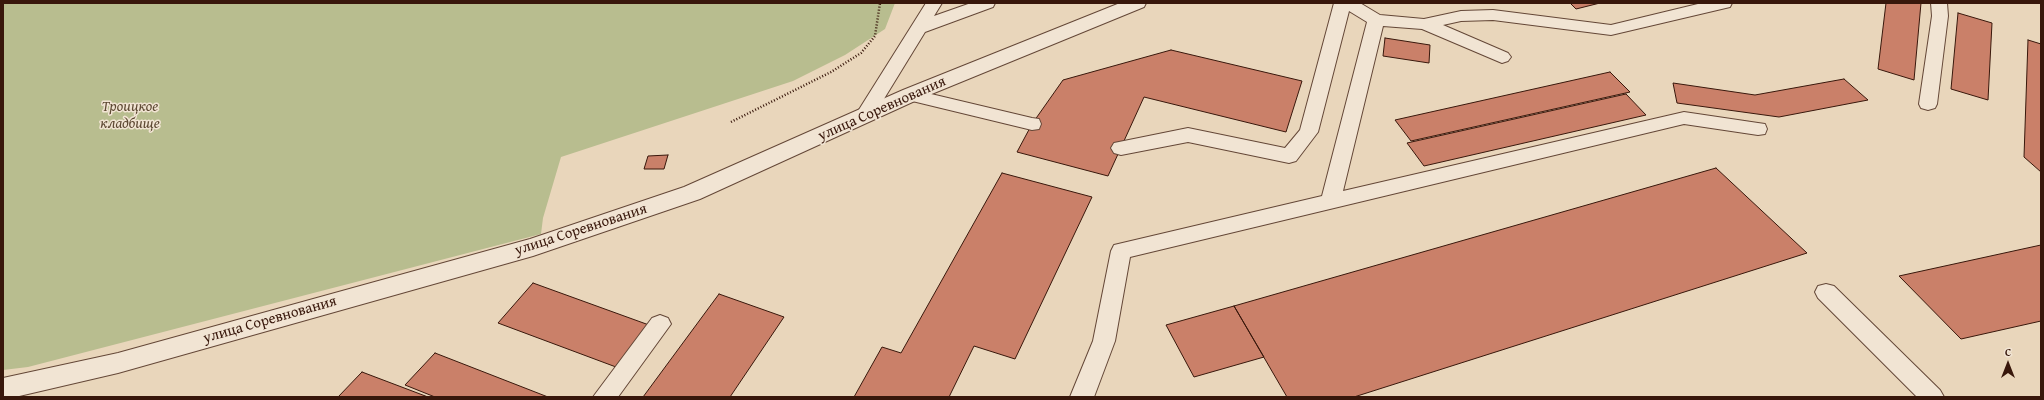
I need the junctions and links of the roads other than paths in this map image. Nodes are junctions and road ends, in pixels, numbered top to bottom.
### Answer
1 (934, 3) edge
2 (987, 3) edge
3 (1135, 3) edge
4 (1342, 3) edge
5 (1348, 3) edge
6 (1724, 3) edge
7 (1939, 3) edge
8 (1376, 20) junction
9 (1424, 24) junction
10 (919, 28) junction
11 (1502, 57) dead end
12 (910, 95) junction
13 (1928, 104) dead end
14 (864, 116) junction
15 (1032, 124) dead end
16 (1758, 129) dead end
17 (1121, 148) dead end
18 (1331, 201) junction
19 (1826, 292) dead end
20 (660, 324) dead end
21 (3, 389) edge
22 (605, 397) edge
23 (1082, 397) edge
24 (1932, 397) edge

1 - 10 lane
2 - 10 lane
3 - 12 street, улица Соревнования
4 - 17 lane
5 - 8 lane
6 - 9 lane
7 - 13 lane
8 - 9 lane
8 - 18 lane
9 - 11 lane
10 - 14 lane
12 - 14 street, улица Соревнования
12 - 15 lane
14 - 21 street, улица Соревнования
16 - 18 lane
18 - 23 lane
19 - 24 lane
20 - 22 lane

